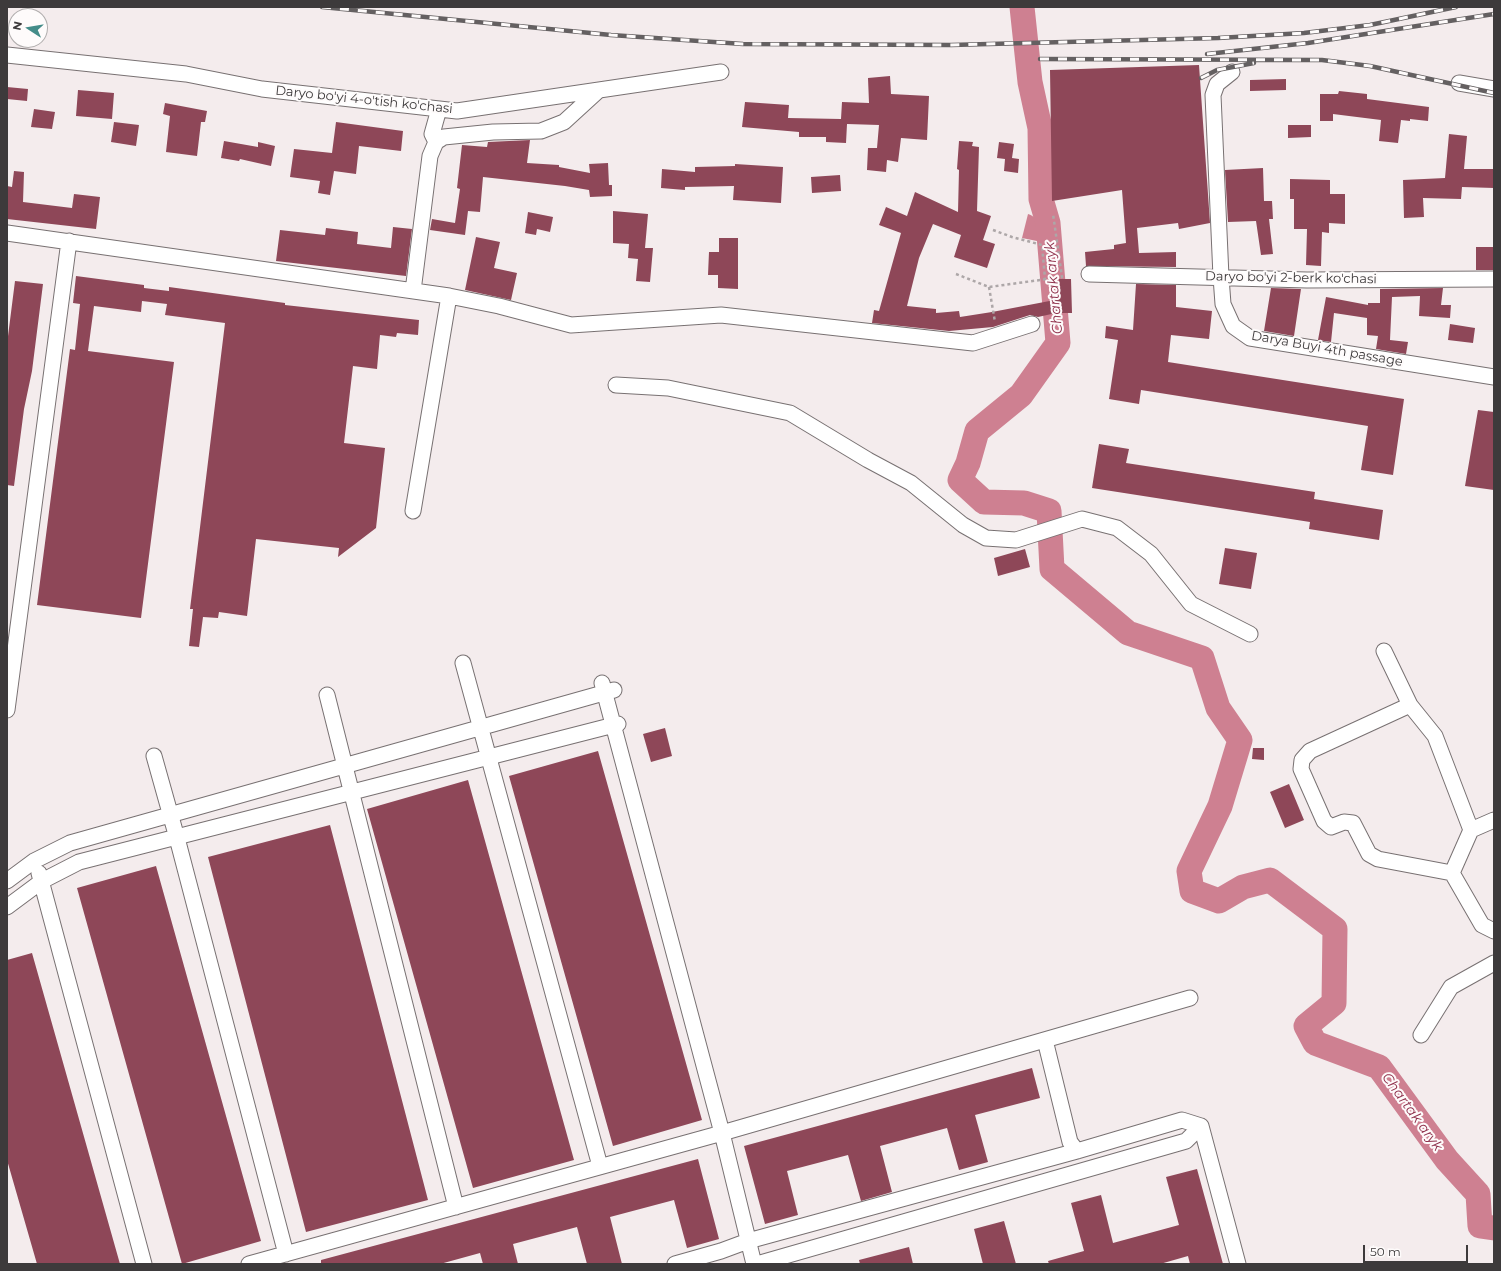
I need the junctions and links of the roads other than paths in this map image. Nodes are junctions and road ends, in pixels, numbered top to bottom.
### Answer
1 (7, 55) edge
2 (721, 72) dead end
3 (1232, 72) dead end
4 (1459, 83) dead end
5 (1494, 89) edge
6 (599, 90) junction
7 (439, 109) junction
8 (436, 142) junction
9 (7, 233) edge
10 (69, 242) junction
11 (1089, 274) dead end
12 (1221, 277) junction
13 (1494, 279) edge
14 (413, 291) junction
15 (449, 296) junction
16 (1032, 324) dead end
17 (1494, 377) edge
18 (616, 385) dead end
19 (413, 511) dead end
20 (1250, 634) dead end
21 (1384, 651) dead end
22 (463, 663) dead end
23 (327, 695) dead end
24 (1410, 705) junction
25 (7, 710) edge
26 (616, 724) junction
27 (481, 727) junction
28 (154, 756) dead end
29 (489, 757) junction
30 (346, 766) junction
31 (353, 792) junction
32 (170, 815) junction
33 (1494, 820) edge
34 (1471, 830) junction
35 (177, 838) junction
36 (34, 862) junction
37 (1452, 873) junction
38 (7, 881) edge
39 (42, 881) junction
40 (7, 906) edge
41 (1494, 931) edge
42 (1494, 963) edge
43 (1190, 998) dead end
44 (1421, 1035) dead end
45 (1045, 1040) junction
46 (1201, 1126) junction
47 (722, 1133) junction
48 (1077, 1151) junction
49 (600, 1166) junction
50 (456, 1207) junction
51 (748, 1241) junction
52 (286, 1254) junction
53 (144, 1264) edge
54 (251, 1264) edge
55 (674, 1264) edge
56 (756, 1264) edge
57 (1238, 1264) edge

1 - 7 street, Daryo bo'yi 4-o'tish ko'chasi
2 - 6 street, Daryo bo'yi 4-o'tish ko'chasi
3 - 12 street, Darya Buyi 4th passage
4 - 5 street
6 - 7 street, Daryo bo'yi 4-o'tish ko'chasi
6 - 8 street
7 - 8 street
8 - 14 street
9 - 10 street
10 - 14 street
10 - 25 street
11 - 12 street, Daryo bo'yi 2-berk ko'chasi
12 - 13 street, Daryo bo'yi 2-berk ko'chasi
12 - 17 street, Darya Buyi 4th passage
14 - 15 street
15 - 16 street
15 - 19 street
18 - 20 street
21 - 24 street
22 - 27 street
23 - 30 street
24 - 34 street
24 - 37 street
26 - 27 street
26 - 29 street
26 - 47 street
27 - 29 street
27 - 30 street
28 - 32 street
29 - 31 street
29 - 49 street
30 - 31 street
30 - 32 street
31 - 35 street
31 - 50 street
32 - 35 street
32 - 36 street
33 - 34 street
34 - 37 street
35 - 39 street
35 - 52 street
36 - 38 street
36 - 39 street
37 - 41 street
39 - 40 street
39 - 53 street
42 - 44 street
43 - 45 street
45 - 47 street
45 - 48 street
46 - 48 street
46 - 56 street
46 - 57 street
47 - 49 street
47 - 51 street
48 - 51 street
49 - 50 street
50 - 52 street
51 - 55 street
51 - 56 street
52 - 54 street

